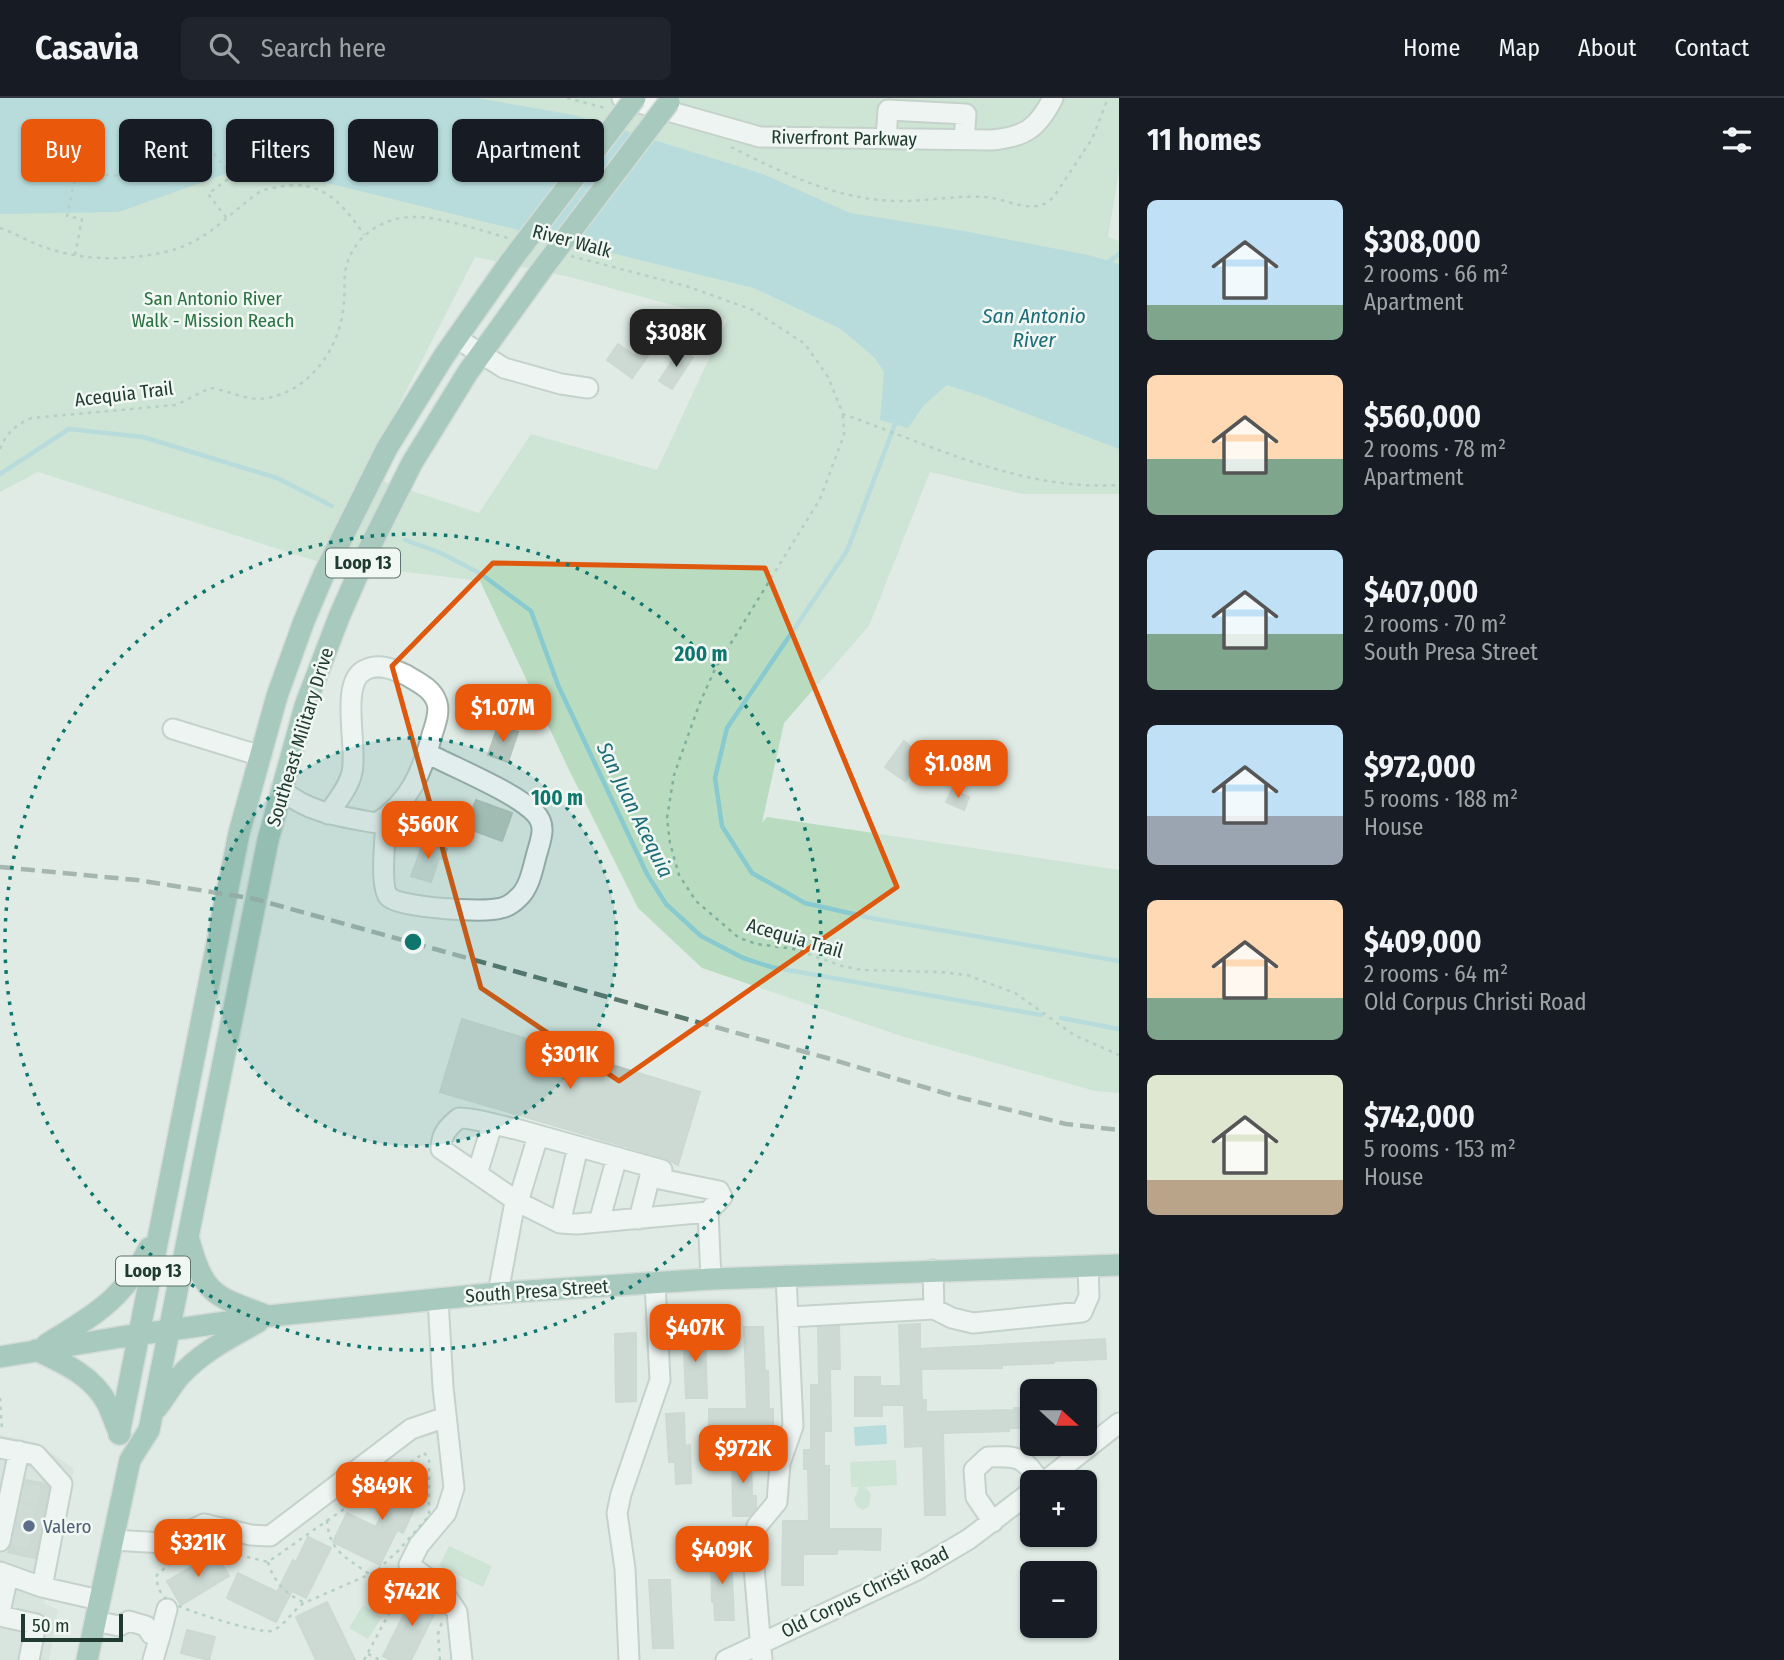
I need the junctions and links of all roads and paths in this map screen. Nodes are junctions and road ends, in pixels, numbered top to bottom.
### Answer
1 (567, 98) edge
2 (635, 98) edge
3 (1053, 98) edge
4 (1108, 98) edge
5 (670, 100) edge
6 (616, 104) edge
7 (886, 139) junction
8 (964, 140) junction
9 (728, 145) dead end
10 (228, 220) junction
11 (0, 228) edge
12 (364, 235) junction
13 (511, 239) dead end
14 (563, 254) dead end
15 (75, 255) junction
16 (456, 338) junction
17 (481, 354) junction
18 (588, 388) dead end
19 (843, 414) junction
20 (0, 449) edge
21 (1119, 485) edge
22 (173, 729) dead end
23 (427, 753) junction
24 (261, 756) junction
25 (254, 781) junction
26 (281, 789) junction
27 (328, 814) junction
28 (386, 817) junction
29 (1119, 1055) edge
30 (492, 1125) junction
31 (538, 1136) junction
32 (578, 1147) junction
33 (617, 1157) junction
34 (652, 1168) junction
35 (477, 1174) junction
36 (518, 1202) junction
37 (708, 1212) junction
38 (639, 1219) junction
39 (599, 1222) junction
40 (559, 1223) junction
41 (162, 1224) junction
42 (188, 1238) junction
43 (1119, 1265) edge
44 (1088, 1266) junction
45 (933, 1270) junction
46 (786, 1276) junction
47 (711, 1279) junction
48 (655, 1283) junction
49 (498, 1293) junction
50 (439, 1299) junction
51 (934, 1309) junction
52 (269, 1316) junction
53 (789, 1317) junction
54 (170, 1331) junction
55 (140, 1335) junction
56 (36, 1350) junction
57 (0, 1357) edge
58 (1, 1398) edge
59 (152, 1415) junction
60 (446, 1417) junction
61 (1119, 1423) edge
62 (119, 1434) junction
63 (7, 1443) edge
64 (130, 1460) junction
65 (1033, 1470) edge
66 (1058, 1470) edge
67 (1020, 1501) edge
68 (327, 1520) junction
69 (993, 1522) junction
70 (4, 1536) edge
71 (112, 1540) junction
72 (268, 1562) junction
73 (4, 1574) edge
74 (369, 1574) junction
75 (42, 1587) junction
76 (420, 1589) dead end
77 (304, 1603) junction
78 (167, 1609) dead end
79 (97, 1611) junction
80 (0, 1614) edge
81 (445, 1616) dead end
82 (156, 1635) junction
83 (762, 1652) edge
84 (368, 1654) junction
85 (29, 1660) edge
86 (87, 1660) edge
87 (153, 1660) edge
88 (364, 1660) edge
89 (380, 1660) edge
90 (440, 1660) edge
91 (462, 1660) edge
92 (629, 1660) edge
93 (726, 1660) edge

1 - 6 path
2 - 16 main road, Southeast Military Drive / Loop 13, bridge
3 - 8 street, Riverfront Parkway
4 - 9 path
5 - 17 main road, Southeast Military Drive / Loop 13, bridge
6 - 7 street, Riverfront Parkway
7 - 8 street, Riverfront Parkway
7 - 8 street
10 - 12 path
10 - 15 path
10 - 15 path
11 - 15 path
12 - 13 path, River Walk
12 - 20 path, Acequia Trail
14 - 19 path, River Walk
16 - 17 street
16 - 24 main road, Southeast Military Drive / Loop 13
17 - 18 street
17 - 26 main road, Southeast Military Drive / Loop 13
19 - 21 path
19 - 29 path, Acequia Trail
22 - 24 street
23 - 27 street
23 - 28 street
23 - 28 street
24 - 25 main road, Southeast Military Drive / Loop 13
25 - 26 main road
25 - 41 main road, Southeast Military Drive / Loop 13
26 - 27 street
26 - 42 main road, Southeast Military Drive / Loop 13
27 - 28 street
30 - 31 street
30 - 35 street
30 - 35 street
31 - 32 street
31 - 36 street
32 - 33 street
32 - 40 street
33 - 34 street
33 - 39 street
34 - 37 street
34 - 38 street
35 - 36 street
36 - 40 street
36 - 49 street
37 - 38 street
37 - 47 street
38 - 39 street
39 - 40 street
41 - 55 main road, Southeast Military Drive / Loop 13
41 - 56 main road
42 - 52 main road
42 - 54 main road, Southeast Military Drive / Loop 13
43 - 44 main road, South Presa Street
44 - 45 main road, South Presa Street
44 - 51 street
45 - 46 main road, South Presa Street
45 - 51 street
46 - 47 main road, South Presa Street
46 - 53 street
47 - 48 main road, South Presa Street
48 - 49 main road, South Presa Street
48 - 92 street
49 - 50 main road, South Presa Street
50 - 52 main road, South Presa Street
50 - 60 street
51 - 53 street
52 - 54 main road, South Presa Street
52 - 59 main road
53 - 83 street
54 - 55 main road, South Presa Street
54 - 59 main road, Southeast Military Drive / Loop 13
55 - 56 main road, South Presa Street
55 - 62 main road, Southeast Military Drive / Loop 13
56 - 57 main road, South Presa Street
56 - 62 main road
58 - 63 path
59 - 64 main road, Southeast Military Drive / Loop 13
60 - 71 street
60 - 91 street
61 - 66 street
62 - 64 main road
63 - 70 street
63 - 75 street
64 - 71 main road, Southeast Military Drive / Loop 13
65 - 69 street
67 - 69 street, Old Corpus Christi Road
68 - 72 path
68 - 74 path
68 - 74 path
69 - 83 street, Old Corpus Christi Road
71 - 79 main road, Southeast Military Drive / Loop 13
72 - 77 path
72 - 77 path
73 - 75 street
73 - 80 street
74 - 77 path
75 - 79 street
76 - 84 path
78 - 82 street
79 - 82 street
79 - 86 main road, Southeast Military Drive / Loop 13
80 - 85 street
81 - 90 path
82 - 87 street
83 - 93 street, Old Corpus Christi Road
84 - 88 path
84 - 89 path

